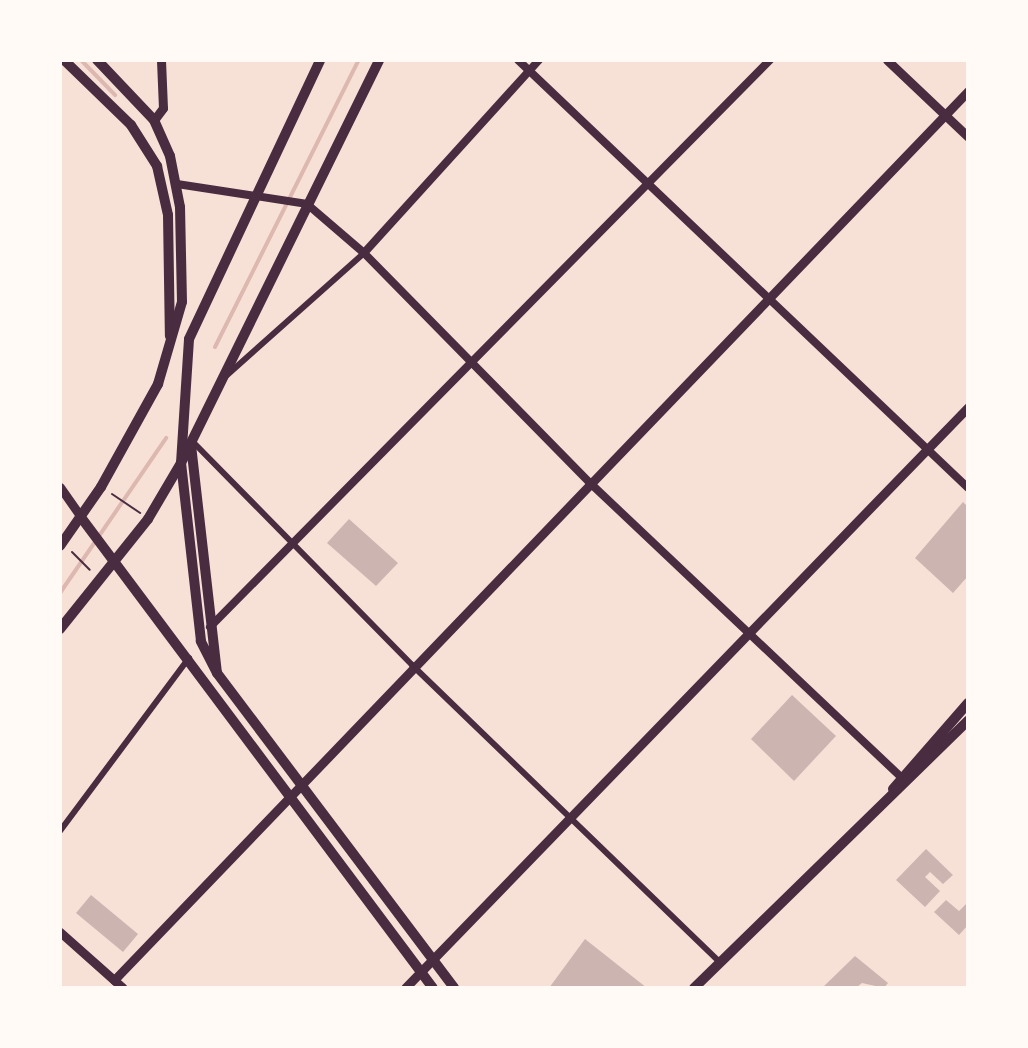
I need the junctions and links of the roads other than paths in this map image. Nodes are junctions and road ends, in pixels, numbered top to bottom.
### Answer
1 (64, 60) edge
2 (97, 60) edge
3 (161, 60) edge
4 (320, 60) edge
5 (379, 60) edge
6 (518, 60) edge
7 (539, 60) edge
8 (770, 60) edge
9 (887, 60) edge
10 (529, 71) junction
11 (968, 91) edge
12 (945, 115) junction
13 (153, 119) junction
14 (968, 137) edge
15 (177, 184) junction
16 (648, 184) junction
17 (254, 195) junction
18 (307, 204) junction
19 (364, 253) junction
20 (768, 298) junction
21 (473, 364) junction
22 (163, 372) junction
23 (226, 376) junction
24 (968, 407) edge
25 (192, 443) junction
26 (927, 450) junction
27 (181, 463) junction
28 (589, 482) junction
29 (60, 487) edge
30 (968, 488) edge
31 (83, 520) junction
32 (61, 545) edge
33 (291, 545) junction
34 (111, 558) junction
35 (210, 628) junction
36 (60, 629) edge
37 (748, 635) junction
38 (189, 658) junction
39 (412, 665) junction
40 (217, 673) junction
41 (968, 703) edge
42 (968, 721) edge
43 (904, 779) junction
44 (298, 783) junction
45 (285, 797) junction
46 (569, 817) junction
47 (60, 831) edge
48 (60, 932) edge
49 (432, 958) junction
50 (719, 961) junction
51 (420, 971) junction
52 (110, 984) edge
53 (123, 988) edge
54 (405, 988) edge
55 (433, 988) edge
56 (454, 988) edge
57 (694, 988) edge

1 - 22 main road
2 - 13 main road
3 - 13 main road
4 - 17 main road
5 - 18 main road
6 - 10 street
7 - 10 street
8 - 16 street
9 - 12 main road
10 - 16 street
10 - 19 street
11 - 12 main road
12 - 14 main road
12 - 20 main road
13 - 15 main road
15 - 17 street
15 - 22 main road
16 - 20 street
16 - 21 street
17 - 18 street
17 - 27 main road
18 - 19 street
18 - 23 main road
19 - 21 street
19 - 23 street
20 - 26 street
20 - 28 main road
21 - 28 street
21 - 33 street
22 - 31 main road
23 - 25 main road
24 - 26 main road
25 - 27 main road
25 - 33 street
25 - 35 main road
26 - 30 street
26 - 37 main road
27 - 34 main road
27 - 40 main road
28 - 37 street
28 - 39 main road
29 - 31 main road
31 - 32 main road
31 - 34 main road
33 - 35 street
33 - 39 street
34 - 36 main road
34 - 38 main road
35 - 40 main road
37 - 43 street
37 - 46 main road
38 - 45 main road
38 - 47 street
39 - 44 main road
39 - 46 street
40 - 44 main road
41 - 43 main road
42 - 43 main road
43 - 50 main road
44 - 45 main road
44 - 49 main road
45 - 51 main road
45 - 52 main road
46 - 49 main road
46 - 50 street
48 - 52 main road
49 - 51 main road
49 - 56 main road
50 - 57 main road
51 - 54 main road
51 - 55 main road
52 - 53 main road

